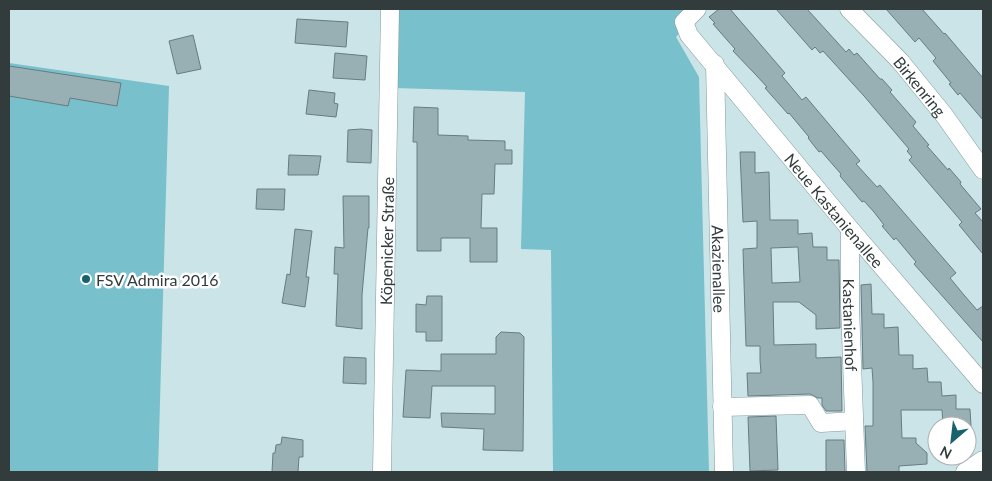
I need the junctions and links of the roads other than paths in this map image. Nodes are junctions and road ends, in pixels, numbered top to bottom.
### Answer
1 (390, 9) edge
2 (697, 9) edge
3 (849, 9) edge
4 (715, 64) junction
5 (983, 170) edge
6 (850, 229) junction
7 (983, 384) edge
8 (722, 407) junction
9 (854, 421) junction
10 (983, 460) edge
11 (382, 472) edge
12 (724, 472) edge
13 (856, 472) edge
14 (965, 472) edge

1 - 11 street, Köpenicker Straße
2 - 4 street, Neue Kastanienallee
3 - 5 street, Birkenring
4 - 6 street, Neue Kastanienallee
4 - 8 street, Akazienallee
6 - 7 street, Neue Kastanienallee
6 - 9 street, Kastanienhof
8 - 9 street
8 - 12 street, Akazienallee
9 - 13 street, Kastanienhof
10 - 14 street

